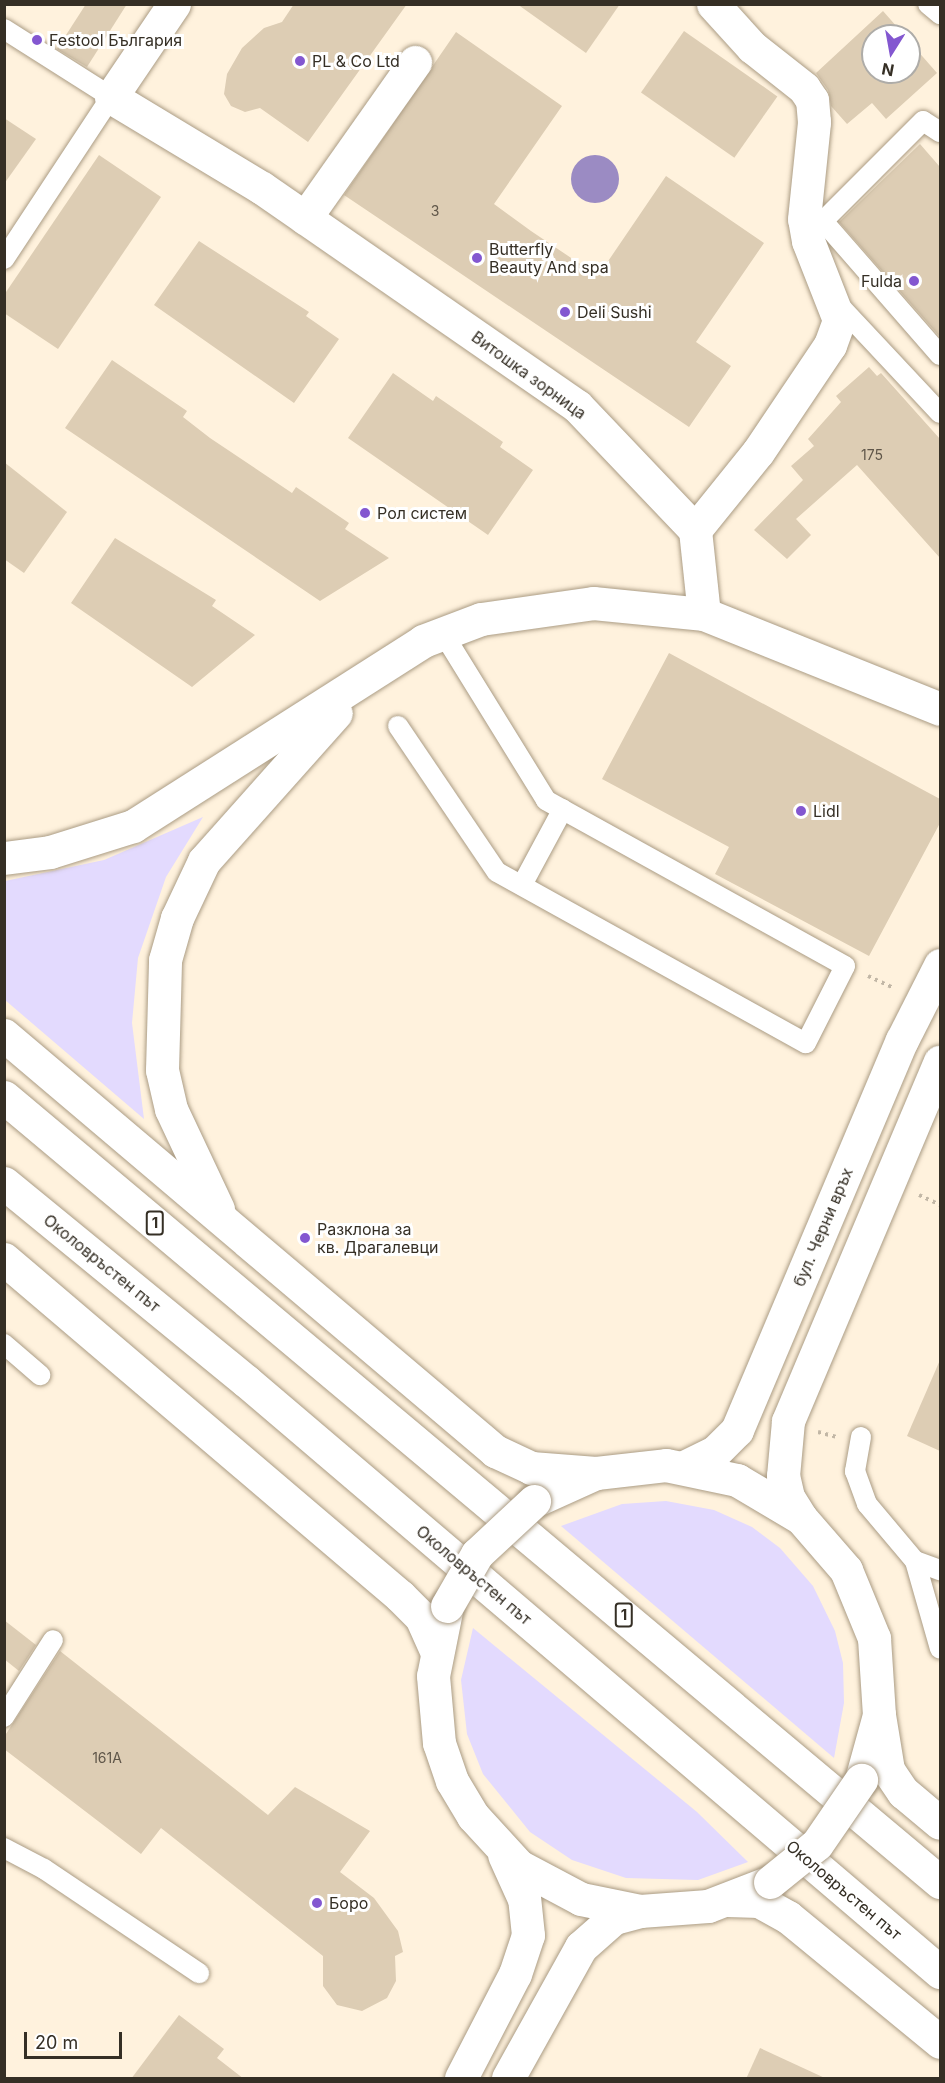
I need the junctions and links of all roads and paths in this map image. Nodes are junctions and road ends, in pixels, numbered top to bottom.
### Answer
1 (174, 4) edge
2 (713, 4) edge
3 (928, 4) edge
4 (940, 14) edge
5 (4, 29) edge
6 (415, 62) dead end
7 (111, 97) junction
8 (940, 132) edge
9 (305, 218) junction
10 (4, 259) edge
11 (833, 301) junction
12 (940, 355) edge
13 (940, 412) edge
14 (694, 530) junction
15 (704, 614) junction
16 (443, 633) junction
17 (370, 677) junction
18 (940, 709) edge
19 (398, 726) dead end
20 (563, 809) junction
21 (4, 858) edge
22 (522, 885) junction
23 (940, 965) edge
24 (845, 966) junction
25 (903, 992) dead end
26 (4, 1035) edge
27 (940, 1062) edge
28 (4, 1097) edge
29 (4, 1183) edge
30 (915, 1194) dead end
31 (940, 1205) edge
32 (225, 1222) junction
33 (4, 1259) edge
34 (4, 1344) edge
35 (40, 1375) dead end
36 (861, 1437) dead end
37 (684, 1467) junction
38 (596, 1473) junction
39 (801, 1518) junction
40 (915, 1561) junction
41 (940, 1569) edge
42 (53, 1640) dead end
43 (940, 1649) edge
44 (435, 1650) junction
45 (879, 1715) junction
46 (4, 1717) edge
47 (940, 1824) edge
48 (498, 1846) junction
49 (4, 1848) edge
50 (940, 1882) edge
51 (727, 1900) junction
52 (640, 1911) junction
53 (940, 1971) edge
54 (199, 1973) dead end
55 (940, 2042) edge
56 (461, 2079) edge
57 (508, 2079) edge

1 - 7 main road
2 - 11 main road
3 - 4 lane
5 - 7 lane
6 - 9 main road
7 - 9 main road, Витошка зорница
7 - 10 lane
8 - 12 lane
9 - 14 main road, Витошка зорница
11 - 13 lane
11 - 14 main road
14 - 15 main road
15 - 16 main road
15 - 18 main road
16 - 17 main road
16 - 20 lane
17 - 21 main road
17 - 32 main road
19 - 22 lane
20 - 22 lane
20 - 24 lane
22 - 24 lane
23 - 37 main road, бул. Черни връх
24 - 25 path
26 - 32 main road
27 - 39 main road
28 - 50 main road, 1
29 - 53 main road, Околовръстен път
30 - 31 path
32 - 38 main road
33 - 44 main road
34 - 35 lane
36 - 40 lane
37 - 38 main road
37 - 39 main road
38 - 44 main road, bridge
39 - 45 main road
40 - 41 lane
40 - 43 lane
42 - 46 lane
44 - 48 main road
45 - 47 main road
45 - 51 main road, bridge
48 - 52 main road
48 - 56 main road
49 - 54 lane
51 - 52 main road
51 - 55 main road
52 - 57 main road

